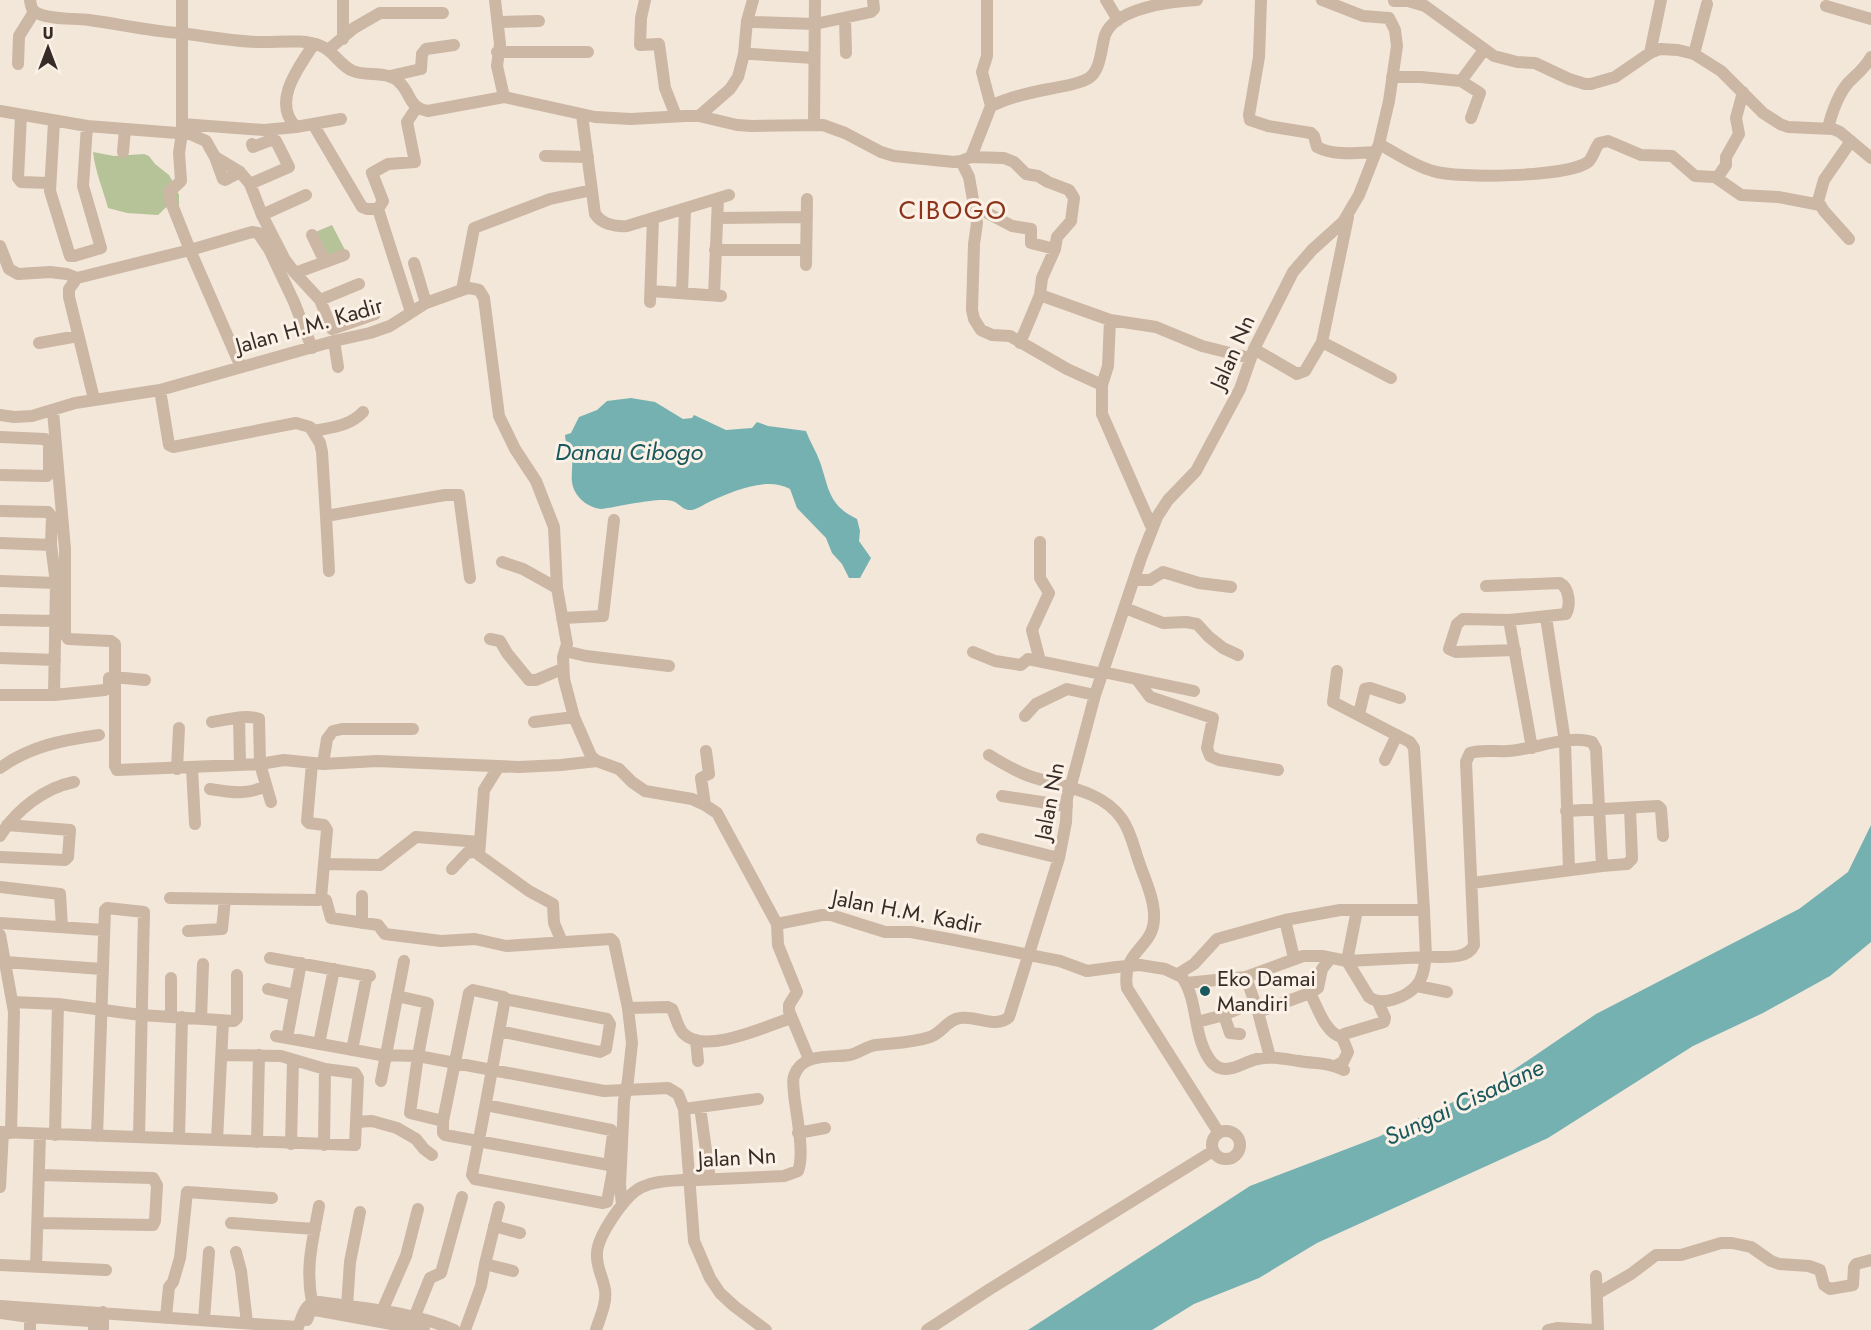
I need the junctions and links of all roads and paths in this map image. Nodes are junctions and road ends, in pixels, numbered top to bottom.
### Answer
1 (182, 0) edge
2 (343, 0) edge
3 (495, 0) edge
4 (645, 0) edge
5 (753, 0) edge
6 (815, 0) edge
7 (873, 0) edge
8 (987, 0) edge
9 (1106, 0) edge
10 (1197, 0) edge
11 (1261, 0) edge
12 (1322, 0) edge
13 (1394, 0) edge
14 (1661, 0) edge
15 (1173, 1) edge
16 (1707, 4) dead end
17 (32, 6) edge
18 (1826, 6) dead end
19 (443, 13) dead end
20 (1389, 18) junction
21 (845, 19) junction
22 (1871, 19) edge
23 (1118, 20) junction
24 (539, 21) dead end
25 (498, 22) junction
26 (753, 22) dead end
27 (815, 24) junction
28 (182, 34) junction
29 (343, 39) junction
30 (314, 44) junction
31 (454, 45) dead end
32 (328, 50) junction
33 (1484, 50) junction
34 (498, 52) junction
35 (588, 52) dead end
36 (846, 53) dead end
37 (1650, 53) junction
38 (751, 54) dead end
39 (1694, 54) junction
40 (1871, 57) edge
41 (814, 58) junction
42 (18, 64) dead end
43 (390, 76) junction
44 (1392, 77) junction
45 (1461, 81) junction
46 (1743, 92) junction
47 (504, 97) junction
48 (992, 106) junction
49 (417, 107) junction
50 (0, 111) edge
51 (582, 115) junction
52 (21, 116) junction
53 (676, 116) junction
54 (699, 116) junction
55 (1471, 118) dead end
56 (341, 119) dead end
57 (54, 122) junction
58 (313, 124) junction
59 (814, 124) junction
60 (87, 126) junction
61 (296, 127) junction
62 (182, 128) junction
63 (1828, 128) junction
64 (125, 129) junction
65 (1851, 141) junction
66 (252, 144) dead end
67 (1377, 148) junction
68 (123, 152) dead end
69 (545, 156) dead end
70 (588, 157) junction
71 (1871, 158) edge
72 (966, 159) junction
73 (1717, 178) junction
74 (50, 183) junction
75 (250, 184) junction
76 (592, 190) junction
77 (306, 195) dead end
78 (807, 199) dead end
79 (1820, 205) junction
80 (974, 206) junction
81 (378, 208) junction
82 (685, 209) junction
83 (262, 215) junction
84 (1348, 215) junction
85 (807, 217) junction
86 (717, 218) junction
87 (653, 219) junction
88 (312, 235) dead end
89 (1850, 239) dead end
90 (0, 246) edge
91 (1055, 249) junction
92 (190, 250) junction
93 (715, 250) junction
94 (806, 250) junction
95 (344, 255) dead end
96 (325, 262) junction
97 (414, 263) dead end
98 (806, 265) dead end
99 (295, 273) junction
100 (77, 278) junction
101 (359, 284) dead end
102 (462, 290) junction
103 (682, 293) junction
104 (1040, 295) junction
105 (320, 300) junction
106 (426, 303) junction
107 (411, 312) junction
108 (375, 314) dead end
109 (1110, 320) junction
110 (333, 335) junction
111 (78, 336) junction
112 (1322, 342) junction
113 (39, 343) dead end
114 (1020, 343) junction
115 (312, 348) junction
116 (1252, 354) junction
117 (241, 367) junction
118 (338, 367) dead end
119 (1390, 378) dead end
120 (1102, 385) junction
121 (160, 390) junction
122 (94, 399) junction
123 (53, 411) junction
124 (363, 412) dead end
125 (0, 415) edge
126 (314, 431) junction
127 (0, 437) edge
128 (0, 475) edge
129 (0, 512) edge
130 (326, 516) junction
131 (614, 520) dead end
132 (1152, 528) junction
133 (1040, 542) dead end
134 (0, 543) edge
135 (51, 545) junction
136 (502, 562) dead end
137 (329, 571) dead end
138 (470, 578) dead end
139 (1134, 580) junction
140 (0, 581) edge
141 (56, 583) junction
142 (1486, 586) dead end
143 (1231, 587) dead end
144 (557, 588) junction
145 (1125, 608) junction
146 (1546, 617) junction
147 (562, 618) junction
148 (0, 620) edge
149 (1509, 620) junction
150 (57, 621) junction
151 (490, 639) dead end
152 (56, 646) junction
153 (1515, 650) junction
154 (566, 651) junction
155 (973, 652) dead end
156 (1238, 655) dead end
157 (0, 658) edge
158 (56, 660) junction
159 (1040, 661) junction
160 (669, 666) dead end
161 (562, 669) junction
162 (1337, 671) dead end
163 (1102, 673) junction
164 (114, 677) junction
165 (145, 680) dead end
166 (1138, 681) junction
167 (1194, 691) dead end
168 (0, 695) edge
169 (54, 695) junction
170 (1095, 695) junction
171 (1400, 698) dead end
172 (1359, 714) junction
173 (1024, 716) dead end
174 (574, 717) junction
175 (239, 718) junction
176 (212, 722) dead end
177 (534, 722) dead end
178 (178, 728) dead end
179 (413, 729) dead end
180 (99, 735) dead end
181 (1397, 735) junction
182 (1565, 742) junction
183 (1532, 748) junction
184 (706, 751) dead end
185 (989, 755) dead end
186 (1385, 760) dead end
187 (597, 761) junction
188 (318, 763) junction
189 (240, 764) junction
190 (260, 764) junction
191 (499, 766) junction
192 (0, 768) edge
193 (192, 768) junction
194 (177, 769) junction
195 (1278, 770) dead end
196 (74, 782) dead end
197 (266, 785) junction
198 (210, 789) dead end
199 (1002, 796) dead end
200 (271, 802) dead end
201 (1067, 802) junction
202 (705, 805) junction
203 (1630, 808) junction
204 (1598, 810) junction
205 (1566, 811) junction
206 (195, 824) dead end
207 (7, 825) junction
208 (0, 836) edge
209 (1663, 836) dead end
210 (982, 839) dead end
211 (480, 846) junction
212 (0, 857) edge
213 (1059, 858) junction
214 (325, 864) junction
215 (1602, 866) junction
216 (452, 869) dead end
217 (1569, 870) junction
218 (1472, 883) junction
219 (0, 887) edge
220 (362, 896) dead end
221 (170, 898) dead end
222 (321, 898) junction
223 (225, 899) junction
224 (1357, 910) junction
225 (1424, 910) junction
226 (1285, 920) junction
227 (0, 923) edge
228 (362, 923) junction
229 (777, 924) junction
230 (62, 927) junction
231 (103, 930) junction
232 (188, 930) dead end
233 (0, 935) edge
234 (562, 942) junction
235 (1028, 955) junction
236 (1425, 957) junction
237 (270, 958) dead end
238 (1294, 958) junction
239 (1330, 959) junction
240 (404, 961) dead end
241 (1347, 961) junction
242 (5, 962) junction
243 (301, 963) junction
244 (203, 964) dead end
245 (102, 969) junction
246 (334, 969) junction
247 (237, 975) dead end
248 (1246, 977) junction
249 (171, 978) dead end
250 (1182, 978) junction
251 (1417, 986) junction
252 (268, 989) dead end
253 (1447, 992) dead end
254 (1310, 993) junction
255 (295, 995) junction
256 (397, 996) junction
257 (505, 999) junction
258 (13, 1002) junction
259 (1378, 1002) junction
260 (58, 1005) junction
261 (1256, 1007) junction
262 (628, 1008) junction
263 (102, 1010) junction
264 (141, 1015) junction
265 (1224, 1015) junction
266 (176, 1017) junction
267 (791, 1018) junction
268 (201, 1019) junction
269 (223, 1021) junction
270 (1197, 1022) junction
271 (499, 1031) junction
272 (1240, 1034) dead end
273 (1342, 1037) junction
274 (696, 1040) junction
275 (320, 1044) junction
276 (352, 1050) junction
277 (222, 1055) junction
278 (259, 1055) junction
279 (386, 1055) junction
280 (418, 1056) junction
281 (1269, 1057) junction
282 (809, 1059) junction
283 (293, 1060) junction
284 (698, 1061) dead end
285 (455, 1063) junction
286 (325, 1069) junction
287 (492, 1070) junction
288 (381, 1081) dead end
289 (758, 1099) dead end
290 (486, 1105) junction
291 (700, 1107) junction
292 (684, 1109) junction
293 (443, 1121) junction
294 (356, 1122) junction
295 (825, 1128) dead end
296 (4, 1132) edge
297 (798, 1133) junction
298 (1218, 1133) junction
299 (40, 1134) junction
300 (55, 1135) junction
301 (97, 1136) junction
302 (139, 1137) junction
303 (179, 1138) junction
304 (217, 1140) junction
305 (479, 1141) junction
306 (257, 1142) junction
307 (291, 1144) junction
308 (324, 1144) junction
309 (1214, 1151) junction
310 (432, 1155) dead end
311 (609, 1165) junction
312 (709, 1172) dead end
313 (39, 1175) junction
314 (0, 1187) edge
315 (462, 1197) dead end
316 (272, 1198) dead end
317 (622, 1205) junction
318 (319, 1206) dead end
319 (499, 1208) dead end
320 (418, 1209) dead end
321 (360, 1212) dead end
322 (38, 1223) junction
323 (231, 1223) dead end
324 (495, 1226) junction
325 (315, 1229) junction
326 (520, 1233) dead end
327 (209, 1252) dead end
328 (236, 1252) dead end
329 (1871, 1260) edge
330 (485, 1264) junction
331 (0, 1265) edge
332 (36, 1267) junction
333 (106, 1270) dead end
334 (513, 1271) dead end
335 (1596, 1276) dead end
336 (1598, 1293) junction
337 (312, 1302) junction
338 (0, 1306) edge
339 (347, 1306) junction
340 (382, 1311) junction
341 (103, 1312) junction
342 (0, 1314) edge
343 (166, 1317) junction
344 (414, 1318) junction
345 (204, 1320) junction
346 (247, 1323) junction
347 (30, 1324) edge
348 (187, 1324) edge
349 (65, 1325) edge
350 (301, 1329) edge
351 (94, 1330) edge
352 (103, 1330) edge
353 (424, 1330) edge
354 (454, 1330) edge
355 (465, 1330) edge
356 (596, 1330) edge
357 (766, 1330) edge
358 (927, 1330) edge
359 (1548, 1330) edge
360 (1596, 1330) edge

1 - 28 street
2 - 29 street
3 - 25 street
4 - 53 street
5 - 54 street
6 - 27 street
7 - 21 street
8 - 48 street
9 - 23 street
10 - 15 street
11 - 67 street
12 - 20 street
13 - 20 street
13 - 33 street
14 - 37 street
15 - 23 street
16 - 39 street
17 - 28 street
17 - 42 street
18 - 22 street
19 - 29 street
20 - 44 street, Jalan Nn
21 - 27 street
21 - 36 street
23 - 48 street
24 - 25 street
25 - 34 street
26 - 27 street
27 - 41 street
28 - 30 street
28 - 62 street
29 - 32 street
30 - 32 street
30 - 61 street
31 - 43 street
32 - 43 street
33 - 37 street
33 - 45 street
34 - 35 street
34 - 47 street
37 - 39 street
38 - 41 street
39 - 46 street
40 - 63 street
41 - 59 street
43 - 49 street
44 - 45 street
44 - 67 street, Jalan Nn
45 - 55 street
46 - 63 street
46 - 73 street
47 - 49 street
47 - 51 street
48 - 72 street
49 - 81 street
50 - 52 street
51 - 53 street
51 - 70 street
52 - 57 street
52 - 74 street
53 - 54 street
54 - 59 street
56 - 58 street
57 - 60 street
57 - 74 street
58 - 61 street
58 - 81 street
59 - 72 street
60 - 64 street
60 - 74 street
61 - 62 street
62 - 64 street
62 - 75 street
62 - 92 street
63 - 65 street
64 - 68 street
65 - 71 street
65 - 79 street
66 - 75 street
67 - 73 street
67 - 84 street, Jalan Nn
69 - 70 street
70 - 76 street
72 - 80 street
72 - 91 street
73 - 79 street
75 - 83 street
76 - 87 street
76 - 102 street
77 - 83 street
78 - 85 street
79 - 89 street
80 - 91 street
80 - 114 street
81 - 107 street
82 - 86 street
82 - 87 street
82 - 103 street
83 - 99 street
84 - 112 street
84 - 116 street, Jalan Nn
85 - 86 street
85 - 94 street
86 - 93 street
87 - 103 street
88 - 96 street
90 - 100 street
91 - 104 street
92 - 100 street
92 - 115 street
92 - 117 street
93 - 94 street
93 - 103 street
94 - 98 street
95 - 96 street
96 - 99 street
97 - 106 street
99 - 105 street
100 - 111 street
101 - 105 street
102 - 106 street, Jalan H.M. Kadir
102 - 144 street
104 - 109 street
104 - 114 street
105 - 110 street
106 - 107 street, Jalan H.M. Kadir
107 - 110 street, Jalan H.M. Kadir
108 - 110 street
109 - 116 street
109 - 120 street
110 - 115 street, Jalan H.M. Kadir
110 - 118 street
111 - 113 street
111 - 122 street
112 - 116 street
112 - 119 street
114 - 120 street
115 - 117 street, Jalan H.M. Kadir
116 - 132 street, Jalan Nn
117 - 121 street, Jalan H.M. Kadir
120 - 132 street
121 - 122 street, Jalan H.M. Kadir
121 - 126 street
122 - 123 street, Jalan H.M. Kadir
123 - 125 street, Jalan H.M. Kadir
123 - 164 street
124 - 126 street
126 - 130 street
127 - 128 street
129 - 135 street
130 - 137 street
130 - 138 street
131 - 147 street
132 - 139 street, Jalan Nn
133 - 159 street
134 - 135 street
135 - 141 street
136 - 144 street
139 - 143 street
139 - 145 street, Jalan Nn
140 - 141 street
141 - 150 street
142 - 146 street
144 - 147 street
145 - 156 street
145 - 163 street, Jalan Nn
146 - 149 street
146 - 182 street
147 - 154 street
148 - 150 street
149 - 153 street
149 - 153 street
150 - 152 street
151 - 161 street
152 - 158 street
152 - 169 street
153 - 183 street
154 - 160 street
154 - 161 street
155 - 159 street
157 - 158 street
158 - 169 street
159 - 163 street
161 - 174 street
162 - 172 street
163 - 166 street
163 - 170 street, Jalan Nn
164 - 165 street
164 - 194 street
166 - 167 street
166 - 195 street
168 - 169 street
170 - 173 street
170 - 201 street, Jalan Nn, bridge
171 - 172 street
172 - 181 street
174 - 177 street
174 - 187 street
175 - 176 street
175 - 189 street
175 - 190 street
178 - 194 street
179 - 188 street
180 - 192 street
181 - 186 street
181 - 225 street
182 - 183 street
182 - 204 street
182 - 205 street
183 - 218 street
184 - 202 street
185 - 298 street
187 - 191 street
187 - 202 street
188 - 190 street
188 - 191 street
188 - 214 street
189 - 190 street
189 - 193 street
190 - 197 street
191 - 211 street
193 - 194 street
193 - 206 street
196 - 207 street
197 - 198 street
197 - 200 street
199 - 201 street
201 - 213 street, Jalan Nn
202 - 229 street
203 - 204 street
203 - 209 street
203 - 215 street
204 - 205 street
204 - 215 street
205 - 217 street
207 - 208 street
207 - 212 street
210 - 213 street
211 - 214 street
211 - 216 street
211 - 234 street
213 - 235 street, Jalan Nn
214 - 222 street
215 - 217 street
217 - 218 street
218 - 236 street
219 - 230 street
220 - 228 street
221 - 223 street
222 - 223 street
222 - 228 street
223 - 232 street
224 - 225 street
224 - 226 street
224 - 241 street
225 - 236 street
226 - 238 street
226 - 250 street
227 - 230 street
228 - 234 street
229 - 235 street, Jalan H.M. Kadir
229 - 267 street
230 - 231 street
231 - 245 street
231 - 264 street
233 - 242 street
234 - 262 street
235 - 250 street, Jalan H.M. Kadir, bridge
235 - 282 street, Jalan Nn
236 - 241 street
236 - 251 street
237 - 243 street
238 - 239 street
238 - 248 street
239 - 241 street
239 - 254 street
240 - 256 street
241 - 259 street
242 - 245 street
242 - 258 street
243 - 246 street
243 - 255 street
244 - 268 street
245 - 263 street
246 - 275 street
246 - 276 street
247 - 269 street
248 - 250 street
248 - 261 street
249 - 266 street
250 - 270 street
251 - 253 street
251 - 259 street
252 - 255 street
254 - 261 street
254 - 273 street
255 - 275 street
256 - 279 street
256 - 280 street
257 - 271 street
257 - 271 street
257 - 285 street
258 - 260 street
258 - 296 street
259 - 273 street
260 - 263 street
260 - 300 street
261 - 265 street
261 - 281 street
262 - 274 street
262 - 317 street, bridge
263 - 264 street
263 - 301 street
264 - 266 street
264 - 302 street
265 - 270 street
265 - 272 street
266 - 268 street
266 - 303 street
267 - 274 street
267 - 282 street
268 - 269 street
269 - 277 street
270 - 281 street
271 - 287 street
273 - 281 street
274 - 284 street
275 - 276 street
276 - 279 street
277 - 278 street
277 - 304 street
278 - 283 street
278 - 306 street
279 - 280 street
279 - 288 street
280 - 285 street
280 - 293 street
282 - 297 street, Jalan Nn
283 - 286 street
283 - 307 street
285 - 287 street
285 - 293 street
286 - 294 street
286 - 308 street
287 - 290 street
287 - 292 street
289 - 291 street
290 - 305 street
290 - 311 street
291 - 292 street
291 - 312 street
292 - 357 street
293 - 305 street
294 - 308 street
294 - 310 street
295 - 297 street
296 - 299 street
296 - 314 street
297 - 317 street, Jalan Nn, bridge
298 - 309 street
298 - 309 street
299 - 300 street
299 - 313 street
300 - 301 street
301 - 302 street
302 - 303 street
303 - 304 street
304 - 306 street
305 - 311 street
305 - 311 street
306 - 307 street
307 - 308 street
309 - 358 street
313 - 322 street
313 - 322 street
315 - 344 street
316 - 343 street
317 - 356 street, Jalan Nn
318 - 325 street
319 - 324 street
320 - 340 street
321 - 339 street
322 - 332 street
323 - 325 street
324 - 326 street
324 - 330 street
325 - 337 street
327 - 345 street
328 - 346 street
329 - 336 street
330 - 334 street
330 - 355 street
331 - 332 street
332 - 333 street
335 - 336 street
336 - 360 street
337 - 339 street
337 - 350 street
338 - 341 street
339 - 340 street
340 - 344 street
341 - 343 street
341 - 352 street
342 - 347 street
343 - 348 street
344 - 354 street
345 - 346 street
345 - 348 street
346 - 350 street
347 - 349 street
349 - 351 street
350 - 353 street
359 - 360 street

